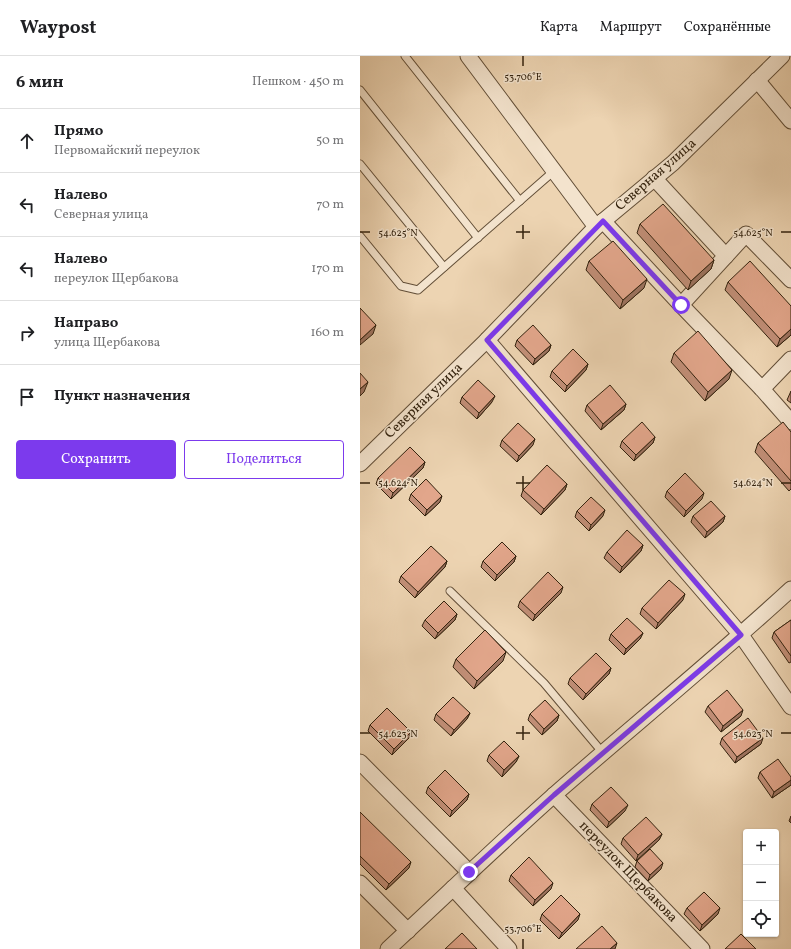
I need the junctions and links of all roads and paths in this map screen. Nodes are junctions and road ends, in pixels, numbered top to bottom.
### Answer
1 (405, 56) edge
2 (468, 56) edge
3 (782, 56) edge
4 (757, 80) junction
5 (360, 90) edge
6 (791, 121) edge
7 (360, 164) edge
8 (554, 171) junction
9 (654, 178) junction
10 (520, 201) junction
11 (600, 224) junction
12 (360, 236) edge
13 (478, 238) junction
14 (726, 256) junction
15 (444, 267) junction
16 (791, 280) edge
17 (681, 305) junction
18 (487, 340) junction
19 (791, 359) edge
20 (762, 389) junction
21 (791, 422) edge
22 (360, 464) edge
23 (791, 589) edge
24 (450, 591) dead end
25 (741, 635) junction
26 (791, 707) edge
27 (604, 753) junction
28 (360, 762) edge
29 (554, 795) junction
30 (469, 872) junction
31 (360, 883) edge
32 (453, 888) junction
33 (408, 931) junction
34 (388, 949) edge
35 (509, 949) edge
36 (702, 949) edge

1 - 10 lane
2 - 8 street
3 - 4 street, Северная улица
4 - 6 street
4 - 9 street, Северная улица
5 - 13 lane
7 - 15 lane
8 - 10 lane
8 - 11 street
9 - 11 street, Северная улица
9 - 14 street
10 - 13 lane
11 - 17 street
11 - 18 street, Северная улица
12 - 15 lane
13 - 15 lane
14 - 16 street
14 - 17 street
17 - 20 street
18 - 22 street, Северная улица
18 - 25 street
19 - 20 street
20 - 21 street
23 - 25 street
24 - 27 lane
25 - 26 street
25 - 27 street
27 - 29 street
28 - 30 street
29 - 30 street
29 - 36 street, переулок Щербакова
30 - 32 street
31 - 33 street
32 - 33 street
32 - 35 street
33 - 34 street

